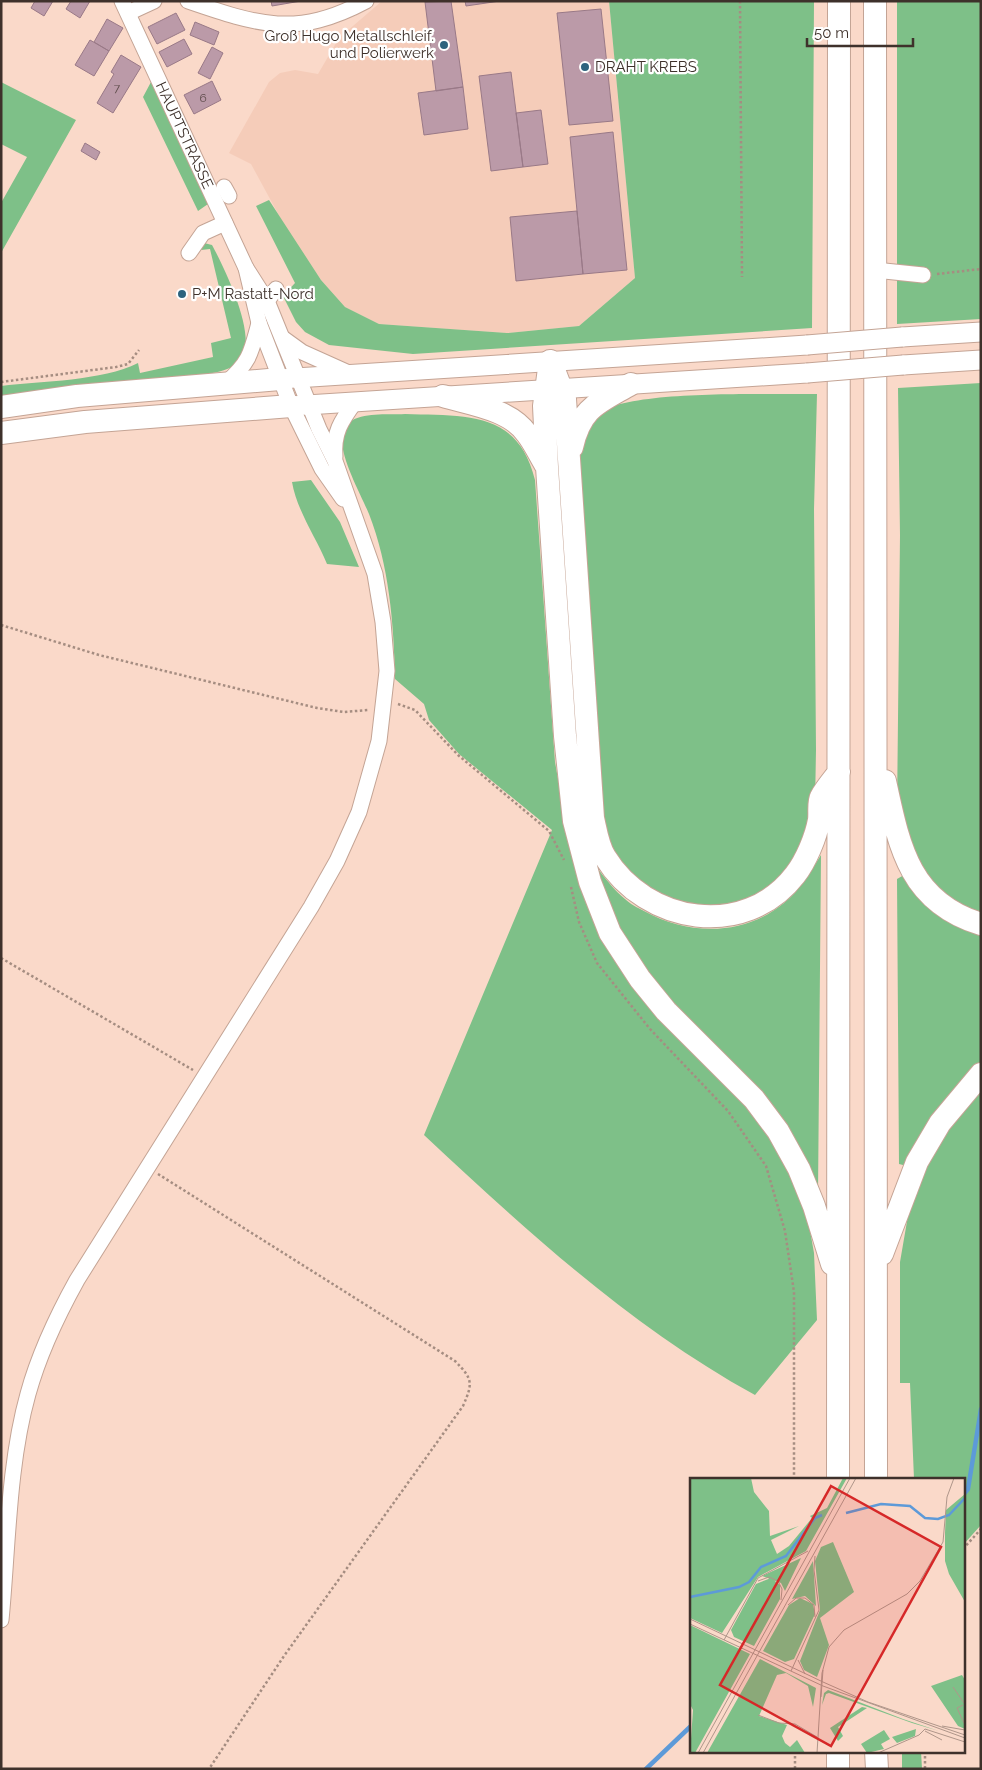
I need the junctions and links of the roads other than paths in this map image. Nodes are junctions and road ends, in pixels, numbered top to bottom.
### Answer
1 (154, 1) edge
2 (188, 1) edge
3 (366, 1) edge
4 (839, 1) edge
5 (875, 1) edge
6 (125, 7) edge
7 (225, 223) junction
8 (189, 253) dead end
9 (246, 268) junction
10 (875, 270) junction
11 (923, 275) road end
12 (259, 323) junction
13 (981, 332) edge
14 (284, 338) junction
15 (981, 360) edge
16 (550, 361) junction
17 (351, 374) junction
18 (290, 378) junction
19 (226, 383) junction
20 (631, 384) junction
21 (554, 388) junction
22 (443, 396) junction
23 (355, 402) junction
24 (300, 406) junction
25 (1, 407) edge
26 (1, 433) edge
27 (335, 461) junction
28 (557, 466) junction
29 (352, 514) junction
30 (875, 736) junction
31 (839, 772) junction
32 (981, 924) edge
33 (981, 1074) edge
34 (876, 1269) junction
35 (838, 1284) junction
36 (838, 1478) edge
37 (876, 1478) edge
38 (1, 1620) edge
39 (838, 1752) edge
40 (876, 1752) edge
41 (838, 1769) edge
42 (876, 1769) edge

1 - 6 street
2 - 3 street
4 - 31 highway
5 - 10 highway
6 - 7 street, HAUPTSTRASSE
7 - 8 street
7 - 9 street, HAUPTSTRASSE
9 - 12 street, HAUPTSTRASSE
9 - 14 street, HAUPTSTRASSE
10 - 11 street
10 - 30 highway
12 - 18 street, HAUPTSTRASSE
12 - 19 street
13 - 16 main road, bridge
14 - 17 street
14 - 18 street, HAUPTSTRASSE
15 - 20 main road, bridge
16 - 17 main road
16 - 21 highway
17 - 18 main road
18 - 19 highway
18 - 24 street
19 - 25 highway
20 - 21 main road
20 - 28 highway
21 - 22 main road
21 - 28 highway
22 - 23 main road
22 - 28 highway
23 - 24 main road
23 - 27 street
24 - 26 highway
24 - 27 street
24 - 29 street
27 - 29 street
28 - 31 highway
28 - 35 highway
29 - 38 street
30 - 32 highway
30 - 34 highway
31 - 35 highway
33 - 34 highway
34 - 37 highway
35 - 36 highway
39 - 41 highway
40 - 42 highway

